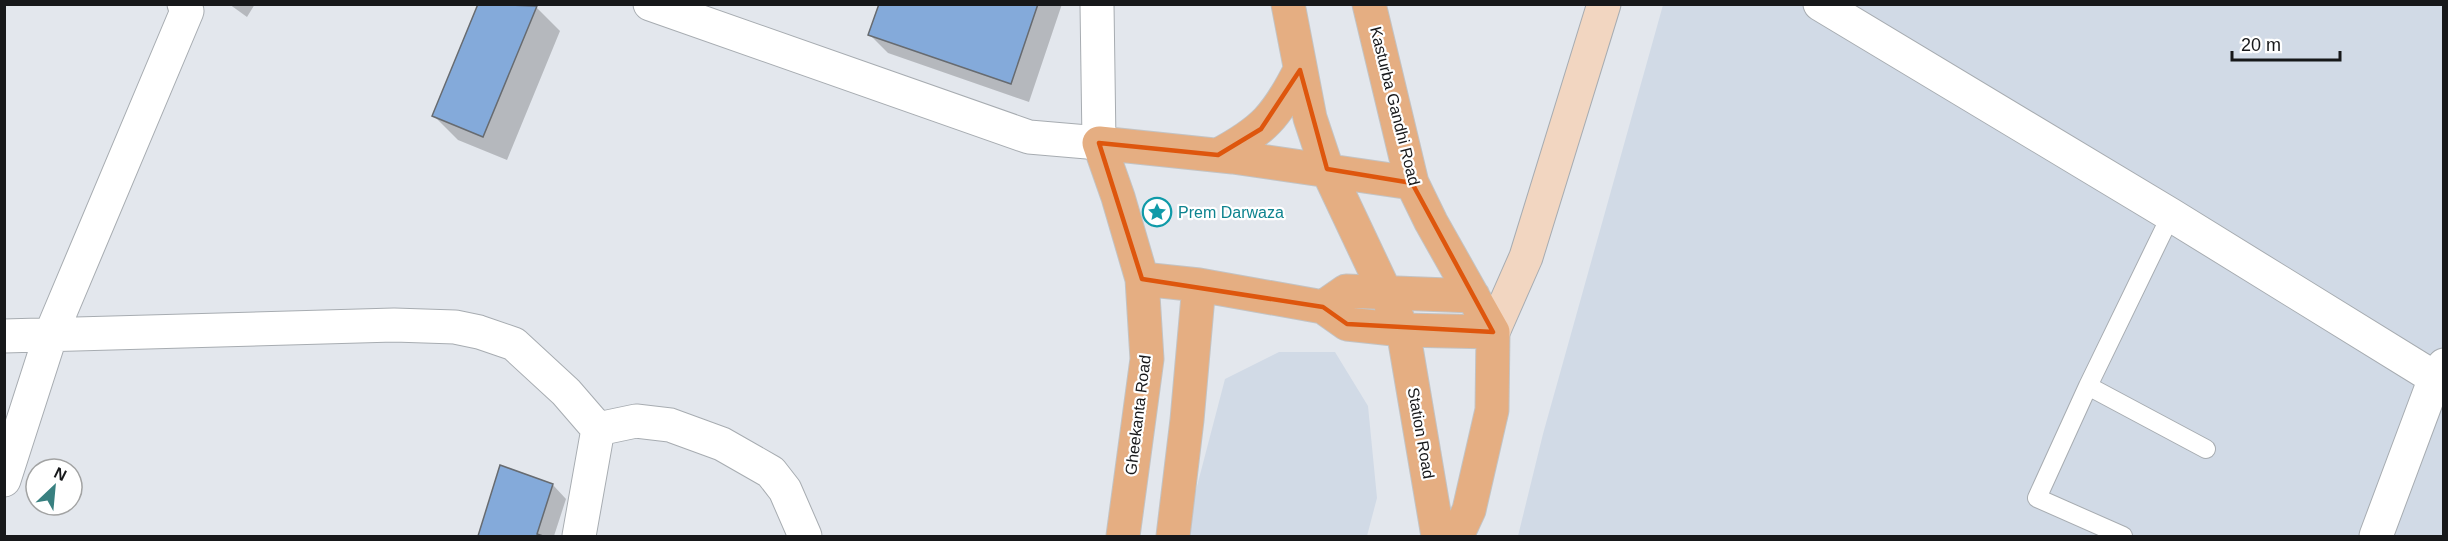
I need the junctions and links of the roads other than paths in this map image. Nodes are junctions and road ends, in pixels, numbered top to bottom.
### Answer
1 (184, 4) edge
2 (650, 4) edge
3 (1098, 4) edge
4 (1288, 4) edge
5 (1369, 4) edge
6 (1604, 4) edge
7 (1820, 4) edge
8 (1300, 70) junction
9 (1099, 143) junction
10 (1218, 155) junction
11 (1327, 169) junction
12 (1412, 183) junction
13 (2171, 215) junction
14 (1142, 279) junction
15 (1199, 285) junction
16 (1386, 292) junction
17 (1473, 296) junction
18 (1323, 307) junction
19 (1403, 330) junction
20 (1493, 332) junction
21 (51, 334) junction
22 (4, 336) edge
23 (2439, 371) edge
24 (2088, 386) junction
25 (598, 429) junction
26 (2206, 448) dead end
27 (4, 480) edge
28 (579, 537) edge
29 (805, 537) edge
30 (1123, 537) edge
31 (1173, 537) edge
32 (1438, 537) edge
33 (1457, 537) edge
34 (2123, 537) edge
35 (2376, 537) edge

1 - 21 street
2 - 9 street
3 - 9 street
4 - 8 main road
5 - 12 main road, Kasturba Gandhi Road
6 - 20 main road
7 - 13 street
8 - 10 main road
8 - 11 main road
9 - 10 main road
9 - 14 main road, Gheekanta Road
10 - 11 main road
11 - 12 main road
11 - 16 main road
12 - 17 main road, Kasturba Gandhi Road
13 - 23 street
13 - 24 lane
14 - 15 main road
14 - 30 main road, Gheekanta Road
15 - 18 main road
15 - 31 main road
16 - 17 main road
16 - 18 main road
16 - 19 main road
17 - 20 main road, Kasturba Gandhi Road
18 - 19 main road
19 - 20 main road
19 - 32 main road, Station Road
20 - 33 main road
21 - 22 street
21 - 25 street
21 - 27 street
23 - 35 street
24 - 26 lane
24 - 34 lane
25 - 28 street
25 - 29 street

